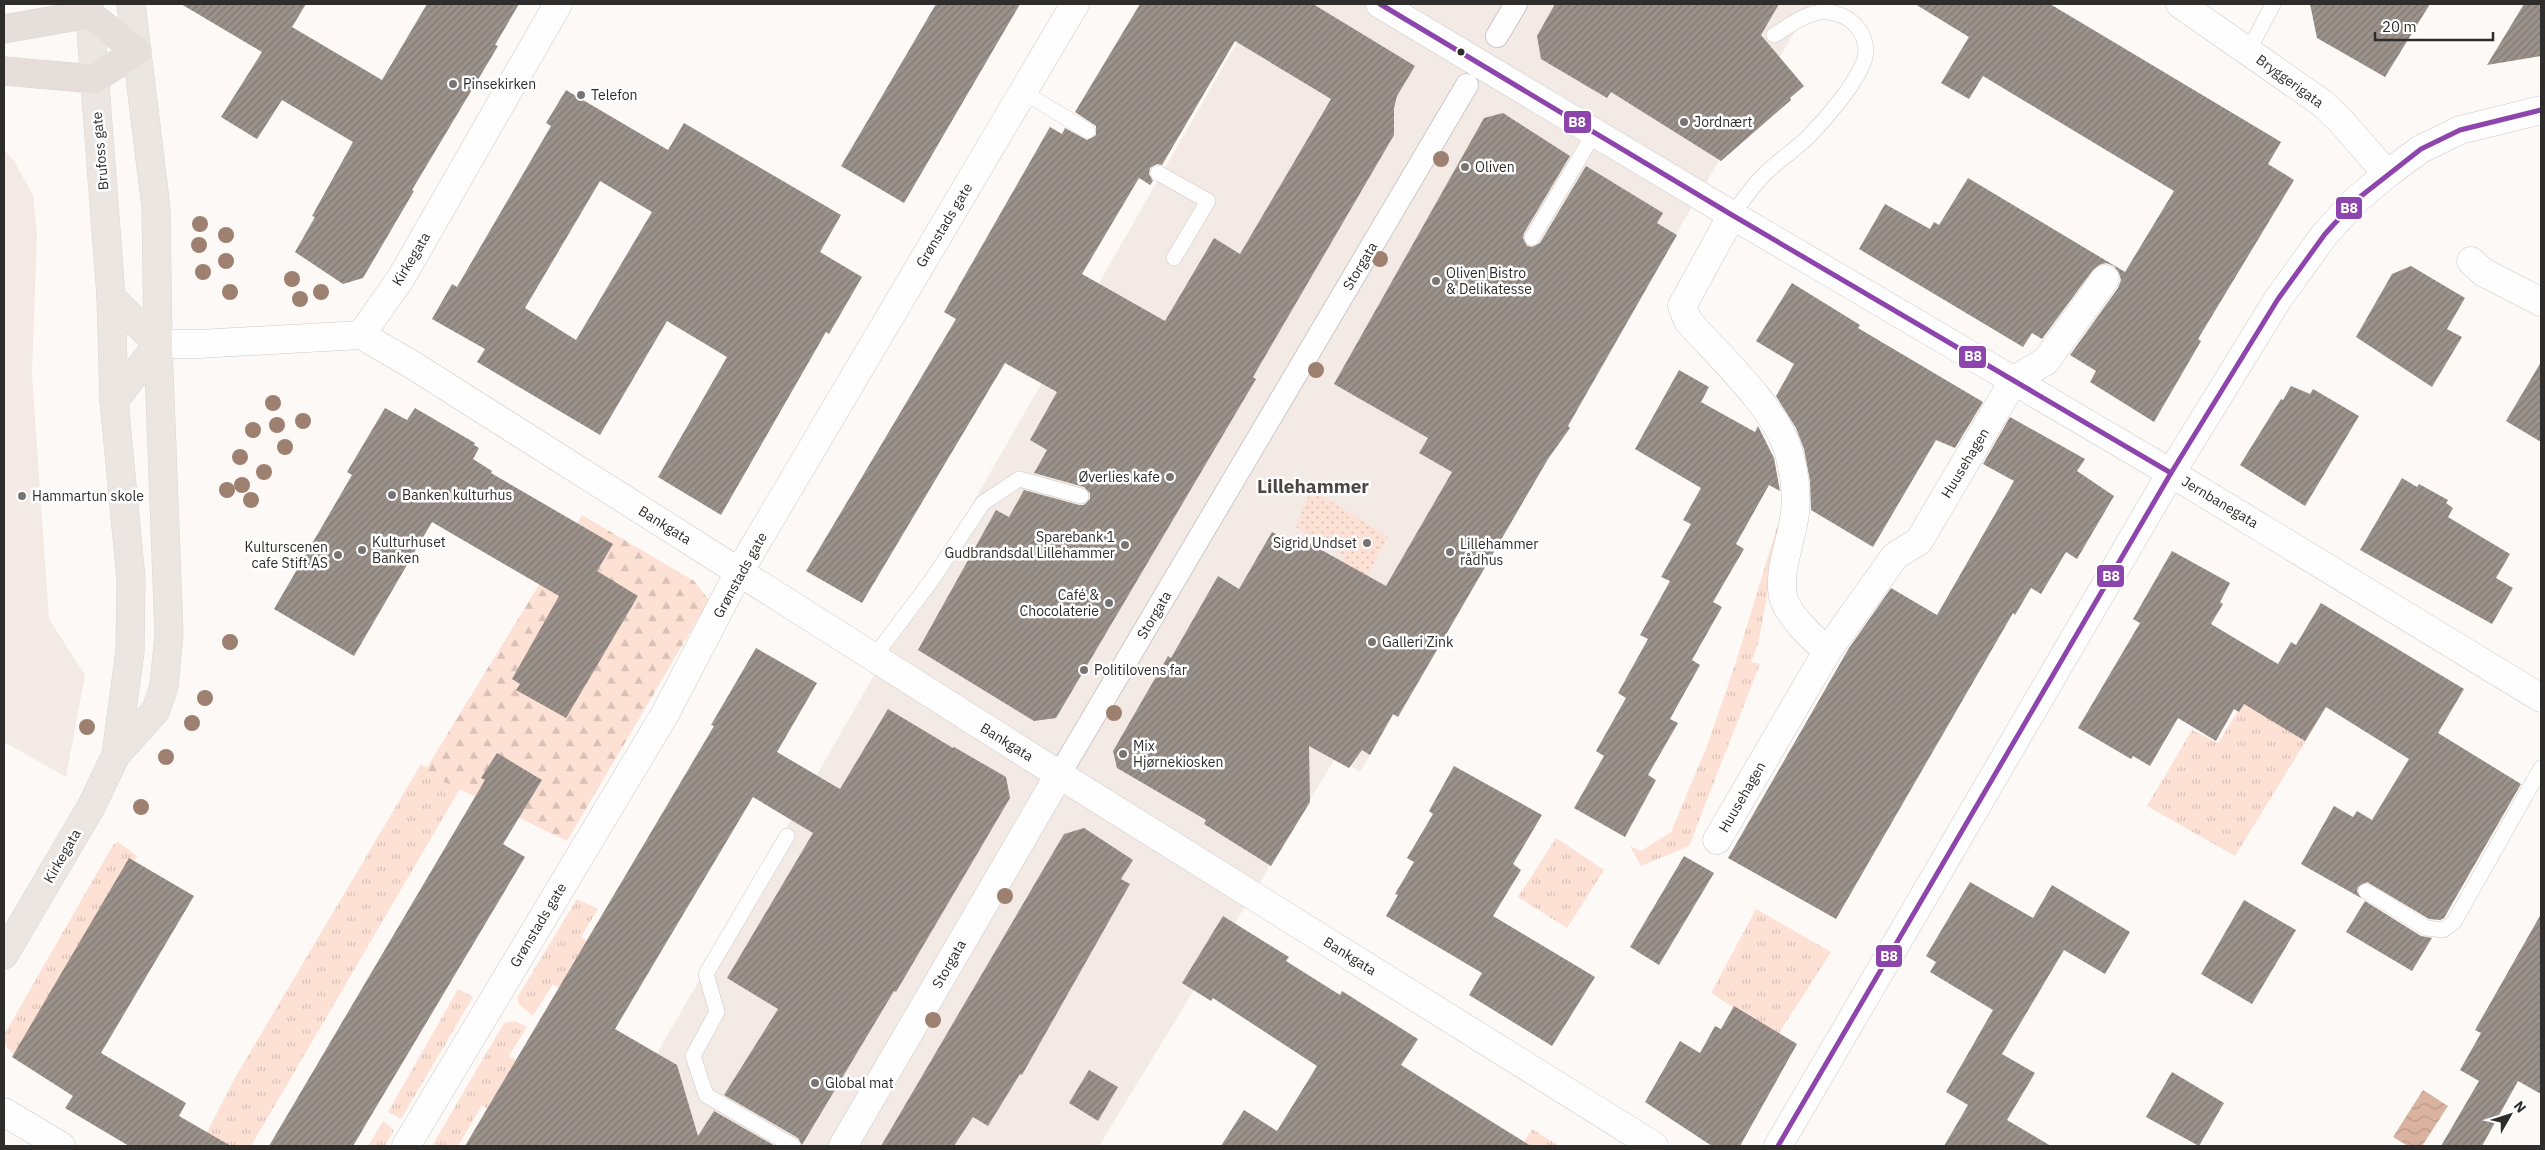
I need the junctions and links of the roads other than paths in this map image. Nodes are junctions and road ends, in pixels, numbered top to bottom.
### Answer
1 (131, 4) edge
2 (558, 4) edge
3 (1076, 4) edge
4 (1380, 4) edge
5 (1516, 4) edge
6 (2180, 4) edge
7 (2273, 4) edge
8 (89, 9) edge
9 (4, 29) edge
10 (1774, 35) dead end
11 (1497, 36) dead end
12 (137, 51) junction
13 (2248, 52) junction
14 (4, 71) edge
15 (1474, 74) junction
16 (94, 79) junction
17 (1023, 92) junction
18 (2541, 110) edge
19 (1088, 131) dead end
20 (1595, 132) junction
21 (1158, 172) dead end
22 (2387, 174) junction
23 (1732, 215) junction
24 (1532, 238) dead end
25 (1174, 258) dead end
26 (2471, 261) dead end
27 (2105, 280) dead end
28 (111, 297) junction
29 (2541, 302) edge
30 (361, 335) junction
31 (158, 344) junction
32 (2014, 380) junction
33 (114, 401) junction
34 (2171, 472) junction
35 (1081, 496) dead end
36 (739, 572) junction
37 (1828, 650) junction
38 (874, 657) junction
39 (2541, 698) edge
40 (116, 755) junction
41 (2541, 768) edge
42 (1059, 775) junction
43 (787, 836) dead end
44 (1716, 840) dead end
45 (2366, 891) dead end
46 (4, 955) edge
47 (4, 1112) edge
48 (61, 1146) edge
49 (406, 1146) edge
50 (793, 1146) edge
51 (843, 1146) edge
52 (1654, 1146) edge
53 (1778, 1146) edge

1 - 12 main road
2 - 30 street, Kirkegata
3 - 17 street, Grønstads gate
4 - 15 street, Jernbanegata
5 - 11 street
6 - 13 street, Bryggerigata
7 - 13 lane
8 - 9 highway
8 - 12 highway
8 - 16 main road, Brufoss gate
10 - 23 lane
12 - 16 highway
12 - 31 main road
13 - 22 street, Bryggerigata
14 - 16 highway
15 - 20 street, Jernbanegata
15 - 42 street, Storgata
16 - 28 main road, Brufoss gate
17 - 19 lane
17 - 36 street, Grønstads gate
18 - 22 street
20 - 23 street, Jernbanegata
20 - 24 lane
21 - 25 lane
22 - 34 street
23 - 32 street, Jernbanegata
23 - 37 street
26 - 29 street
27 - 32 street, Huusehagen
28 - 31 main road
28 - 33 main road, Brufoss gate
30 - 31 street
30 - 36 street, Bankgata
31 - 33 main road
31 - 40 main road
32 - 34 street, Jernbanegata
32 - 37 street, Huusehagen
33 - 40 main road, Brufoss gate
34 - 39 street, Jernbanegata
34 - 53 street
35 - 38 lane
36 - 38 street, Bankgata
36 - 49 street, Grønstads gate
37 - 44 street, Huusehagen
38 - 42 street, Bankgata
40 - 46 main road, Kirkegata
41 - 45 lane
42 - 51 street, Storgata
42 - 52 street, Bankgata
43 - 50 lane
47 - 48 street

